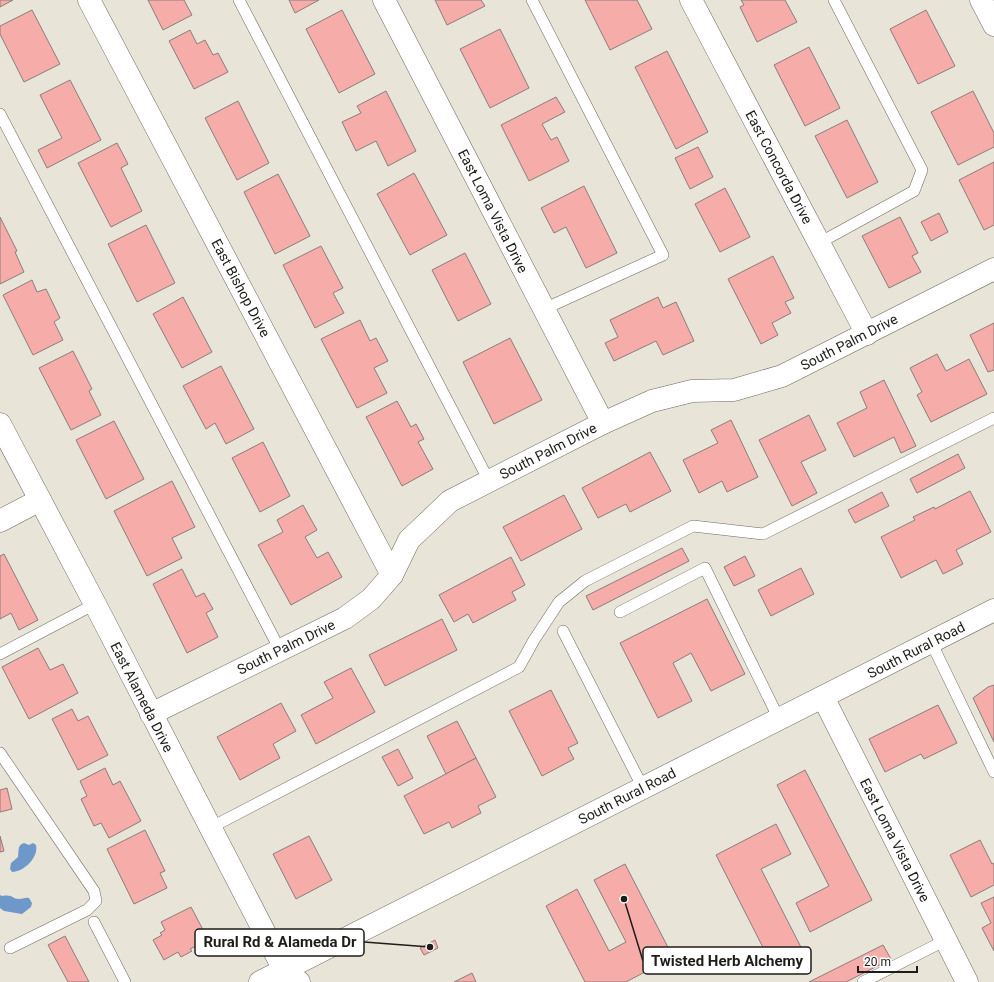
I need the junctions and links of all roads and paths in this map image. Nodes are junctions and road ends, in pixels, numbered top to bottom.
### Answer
1 (89, 0) edge
2 (239, 0) edge
3 (384, 0) edge
4 (532, 0) edge
5 (691, 0) edge
6 (834, 0) edge
7 (981, 0) edge
8 (994, 24) edge
9 (0, 114) edge
10 (819, 242) junction
11 (994, 269) edge
12 (544, 310) junction
13 (866, 334) junction
14 (994, 418) edge
15 (603, 423) junction
16 (0, 424) edge
17 (489, 481) junction
18 (40, 500) junction
19 (0, 521) edge
20 (392, 575) junction
21 (95, 604) junction
22 (994, 610) edge
23 (620, 612) dead end
24 (563, 631) dead end
25 (931, 642) junction
26 (280, 650) junction
27 (0, 654) edge
28 (823, 697) junction
29 (151, 714) junction
30 (779, 719) junction
31 (0, 753) edge
32 (994, 772) edge
33 (643, 788) junction
34 (210, 828) junction
35 (94, 922) dead end
36 (946, 940) junction
37 (10, 948) dead end
38 (289, 978) edge
39 (125, 982) edge
40 (260, 982) edge
41 (863, 982) edge
42 (967, 982) edge

1 - 20 street, East Bishop Drive
2 - 17 lane
3 - 12 street, East Loma Vista Drive
4 - 12 lane
5 - 10 street, East Concorda Drive
6 - 10 lane
7 - 8 street
9 - 26 lane
10 - 13 street, East Concorda Drive
11 - 13 street, South Palm Drive
12 - 15 street, East Loma Vista Drive
13 - 15 street, South Palm Drive
14 - 34 lane
15 - 17 street, South Palm Drive
16 - 18 street, East Alameda Drive
17 - 20 street, South Palm Drive
18 - 19 street
18 - 21 street, East Alameda Drive
20 - 26 street, South Palm Drive
21 - 27 lane
21 - 29 street, East Alameda Drive
22 - 25 street, South Rural Road
23 - 30 lane
24 - 33 lane
25 - 28 street, South Rural Road
25 - 32 lane
26 - 29 street, South Palm Drive
28 - 30 street, South Rural Road
28 - 36 street, East Loma Vista Drive
29 - 34 street, East Alameda Drive
30 - 33 street, South Rural Road
31 - 37 lane
33 - 38 street, South Rural Road
34 - 38 street, East Alameda Drive
35 - 39 lane
36 - 41 lane
36 - 42 street, East Loma Vista Drive
38 - 40 street, South Rural Road

